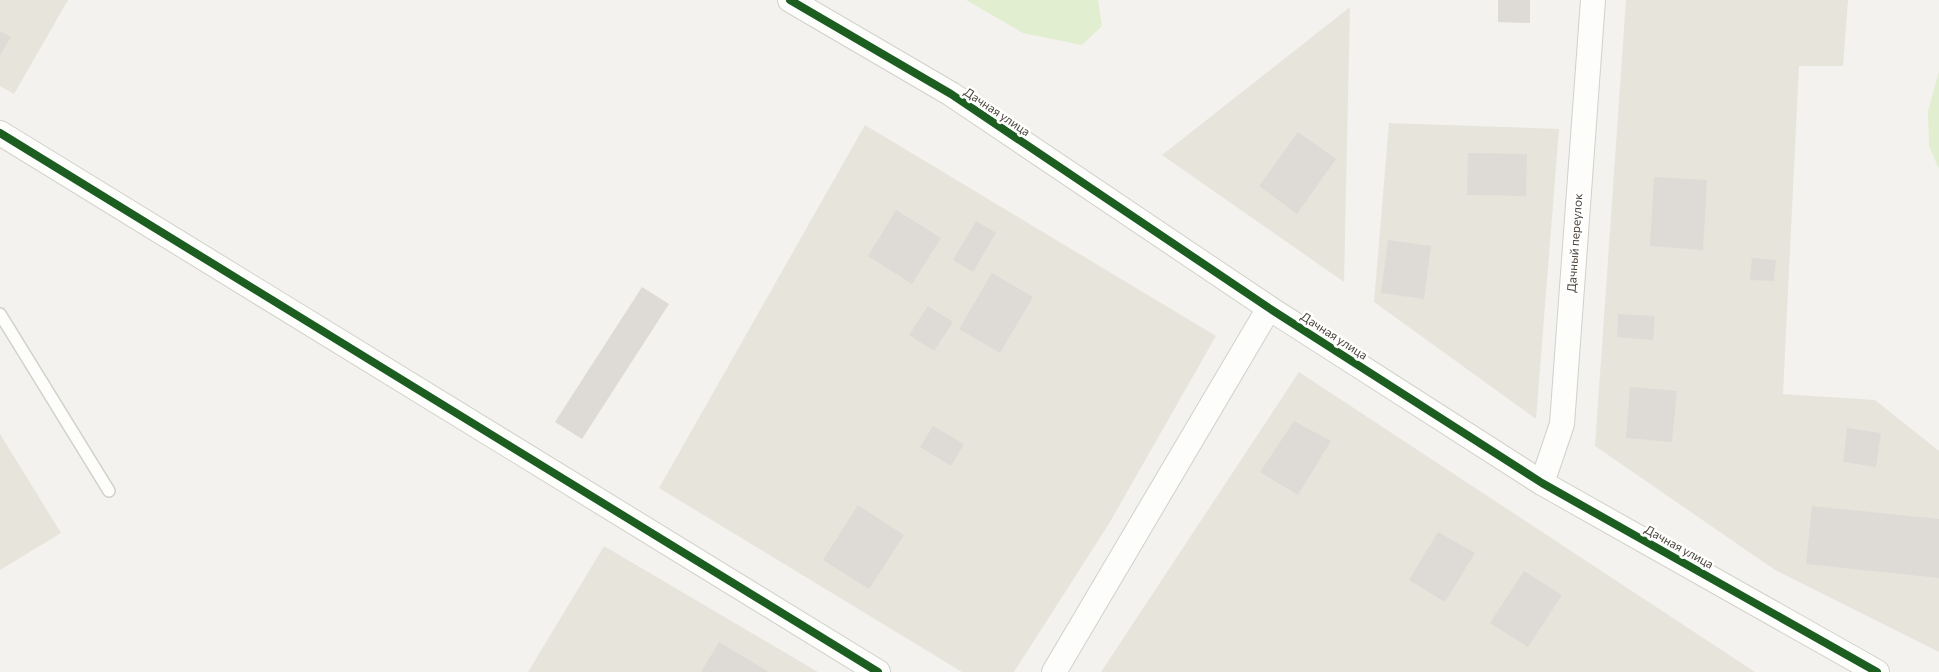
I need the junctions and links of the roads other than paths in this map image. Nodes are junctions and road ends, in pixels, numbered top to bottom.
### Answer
1 (790, 0) edge
2 (1593, 0) edge
3 (0, 133) edge
4 (1269, 308) junction
5 (0, 314) edge
6 (1542, 483) junction
7 (109, 491) dead end
8 (878, 672) edge
9 (1054, 672) edge
10 (1877, 672) edge

1 - 4 street, Дачная улица
2 - 6 street, Дачный переулок
3 - 8 street
4 - 6 street, Дачная улица
4 - 9 street
5 - 7 lane
6 - 10 street, Дачная улица

